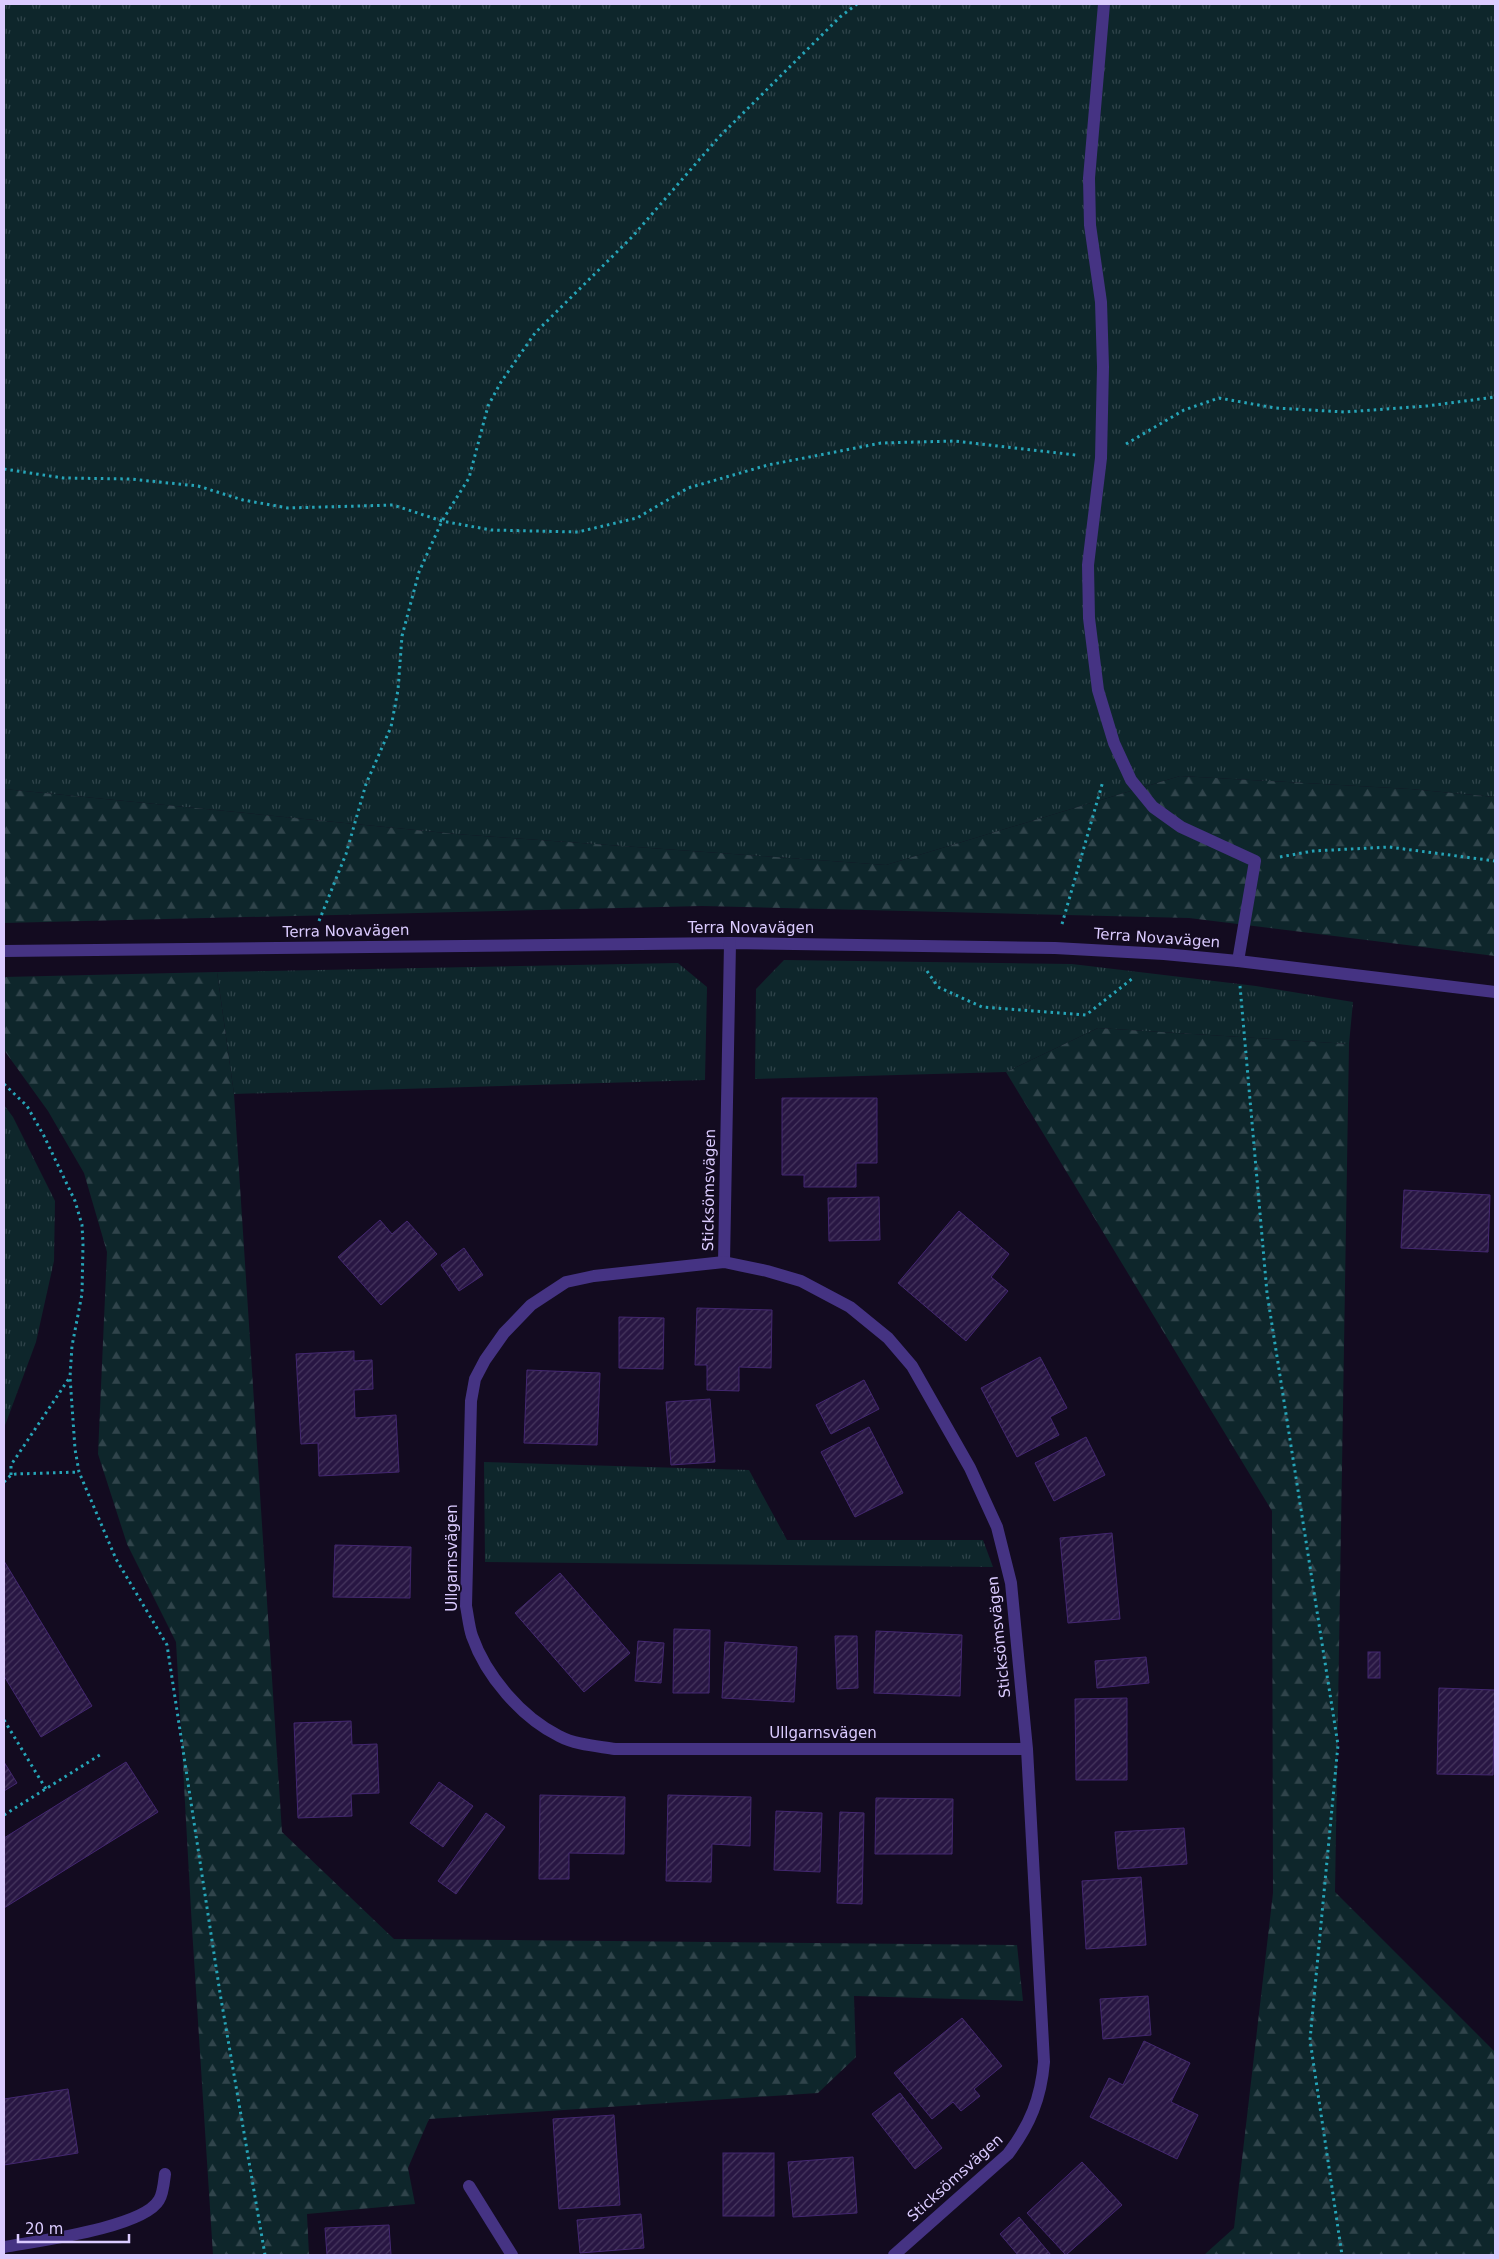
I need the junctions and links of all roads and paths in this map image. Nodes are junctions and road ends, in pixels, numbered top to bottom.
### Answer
1 (857, 4) edge
2 (1104, 4) edge
3 (1495, 397) edge
4 (1101, 458) junction
5 (4, 469) edge
6 (442, 521) junction
7 (1114, 743) junction
8 (1256, 861) junction
9 (1495, 861) edge
10 (730, 943) junction
11 (910, 946) junction
12 (308, 948) junction
13 (1055, 948) junction
14 (4, 951) edge
15 (1164, 954) junction
16 (1238, 961) junction
17 (1495, 992) edge
18 (4, 1084) edge
19 (724, 1262) junction
20 (70, 1377) junction
21 (79, 1472) junction
22 (10, 1475) junction
23 (4, 1482) edge
24 (4, 1720) edge
25 (1027, 1749) junction
26 (103, 1753) dead end
27 (46, 1789) junction
28 (4, 1815) edge
29 (166, 2174) dead end
30 (468, 2186) dead end
31 (4, 2247) edge
32 (265, 2255) edge
33 (512, 2255) edge
34 (894, 2255) edge
35 (1342, 2255) edge

1 - 6 path
2 - 4 street
3 - 4 path
4 - 6 path
4 - 7 street
5 - 6 path
6 - 12 path
7 - 8 street
7 - 13 path
8 - 9 path
8 - 16 street
10 - 11 street, Terra Novavägen
10 - 12 street, Terra Novavägen
10 - 19 street, Sticksömsvägen
11 - 13 street, Terra Novavägen
11 - 15 path
12 - 14 street, Terra Novavägen
13 - 15 street, Terra Novavägen
15 - 16 street, Terra Novavägen
16 - 17 street, Terra Novavägen
16 - 35 path
18 - 20 path
19 - 25 street, Sticksömsvägen
19 - 25 street, Ullgarnsvägen
20 - 21 path
20 - 22 path
21 - 22 path
21 - 32 path
22 - 23 path
24 - 27 path
25 - 34 street, Sticksömsvägen
26 - 27 path
27 - 28 path
29 - 31 street
30 - 33 street

